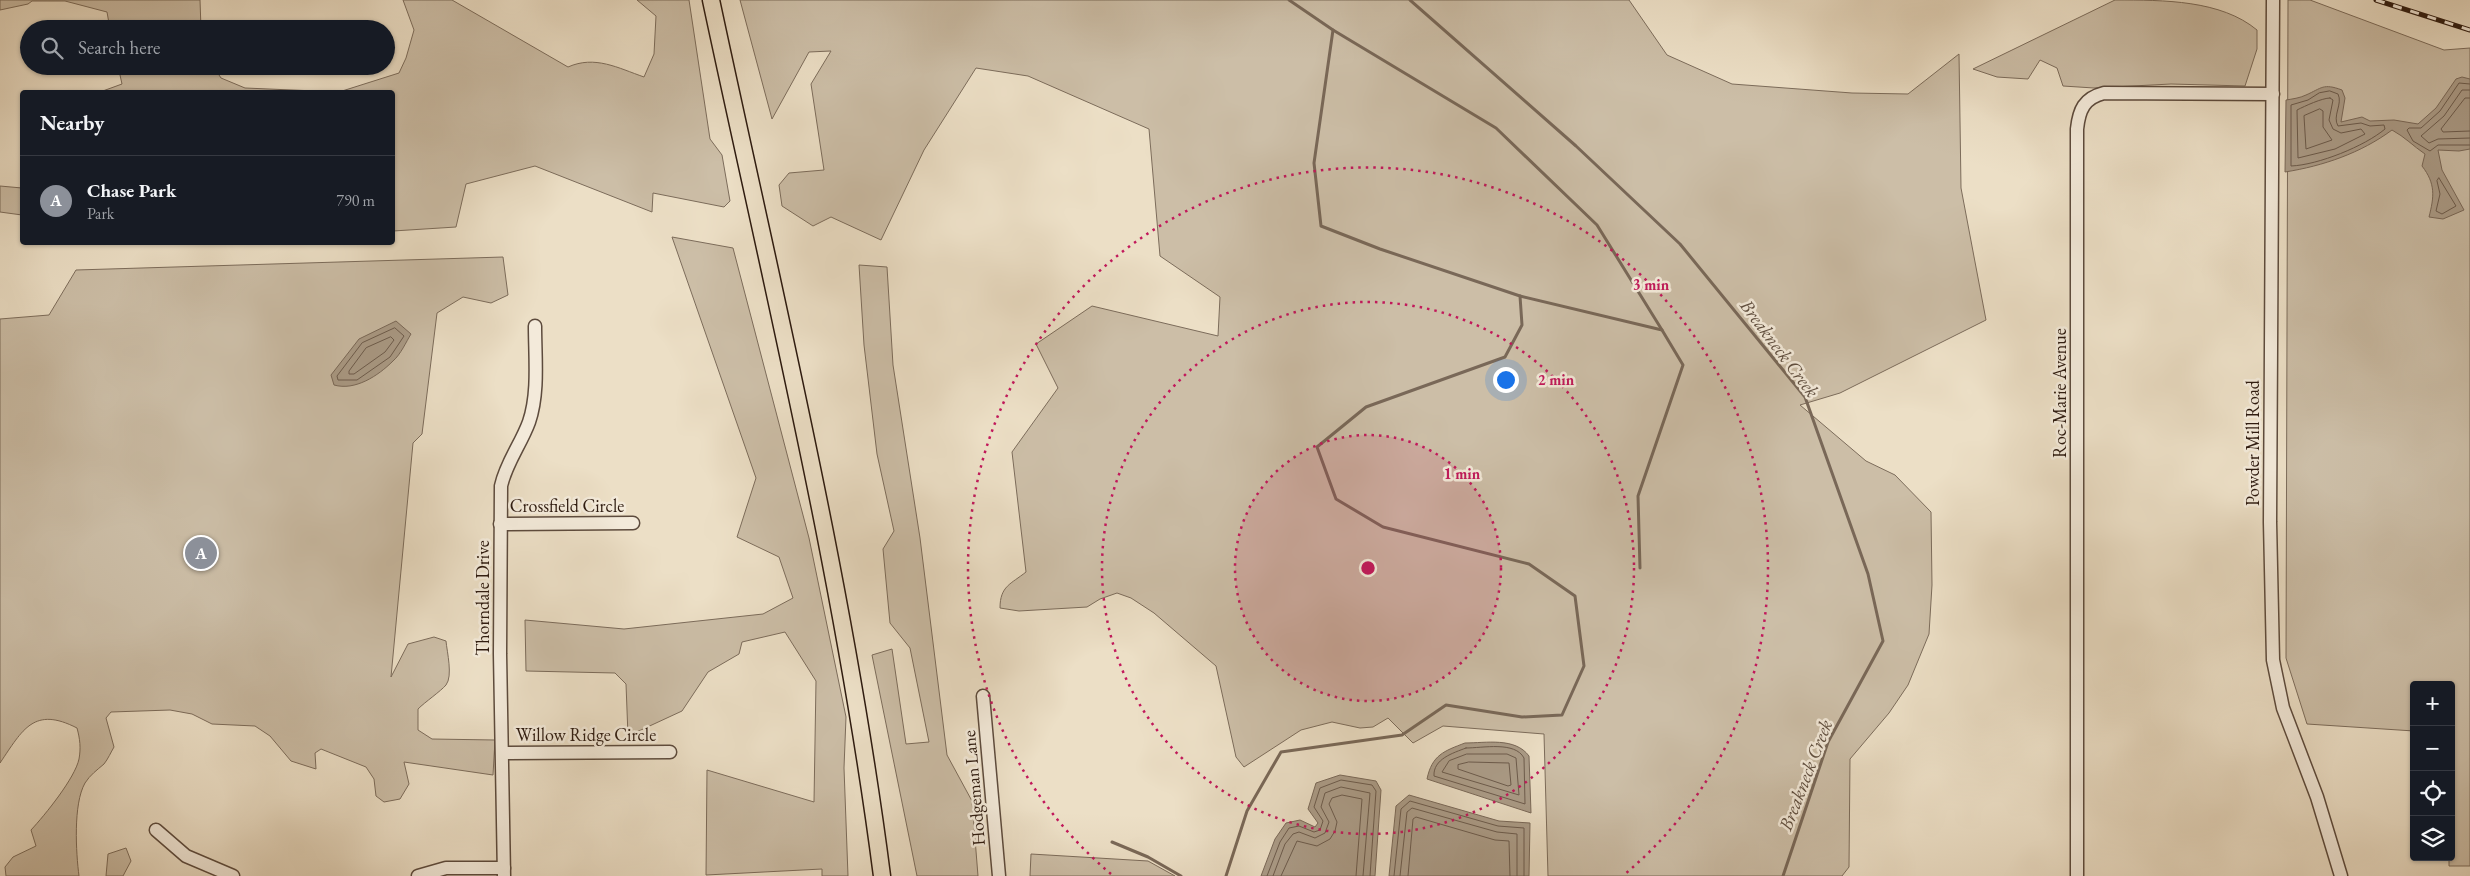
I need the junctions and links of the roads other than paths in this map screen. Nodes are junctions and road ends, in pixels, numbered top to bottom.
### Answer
1 (711, 0) edge
2 (2273, 0) edge
3 (2273, 94) junction
4 (535, 326) dead end
5 (633, 523) dead end
6 (500, 524) junction
7 (984, 696) dead end
8 (670, 752) dead end
9 (502, 753) junction
10 (156, 830) dead end
11 (504, 872) edge
12 (233, 876) edge
13 (418, 876) edge
14 (882, 876) edge
15 (999, 876) edge
16 (2077, 876) edge
17 (2341, 876) edge

1 - 14 main road
2 - 3 street, Powder Mill Road
3 - 16 street, Roc-Marie Avenue
3 - 17 street, Powder Mill Road
4 - 6 street, Thorndale Drive
5 - 6 street, Crossfield Circle
6 - 9 street, Thorndale Drive
7 - 15 street, Hodgeman Lane
8 - 9 street, Willow Ridge Circle
9 - 11 street, Thorndale Drive
10 - 12 street
11 - 13 street

